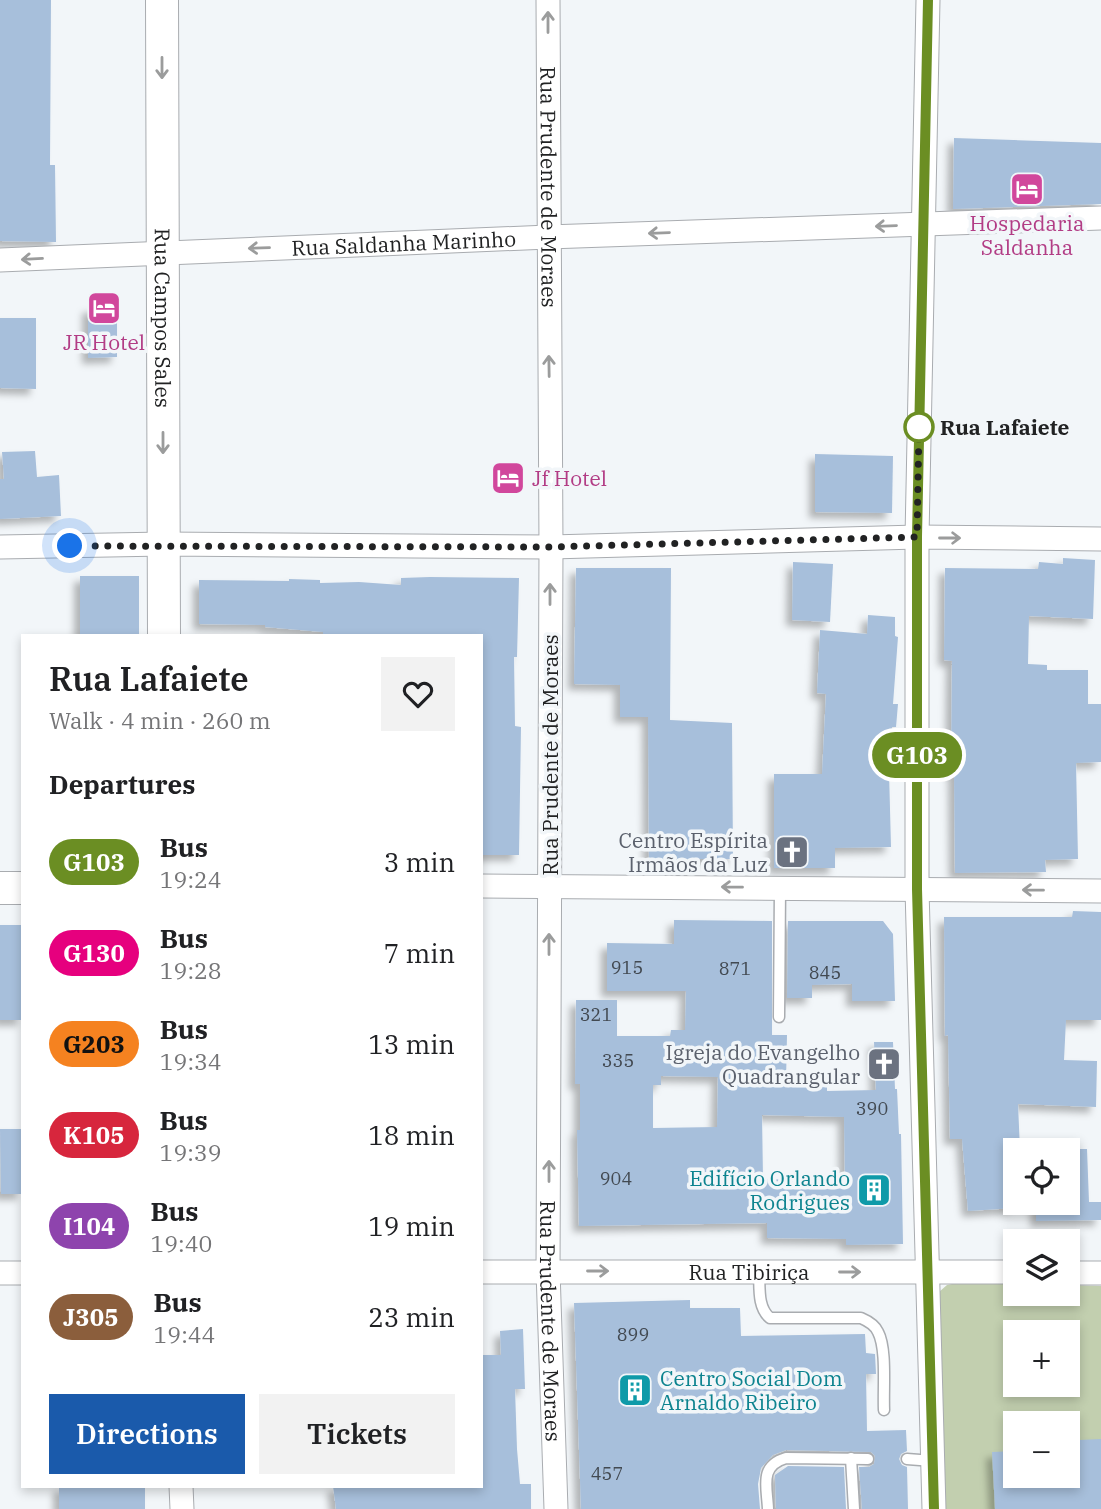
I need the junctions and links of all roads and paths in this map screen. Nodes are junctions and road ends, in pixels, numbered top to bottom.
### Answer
1 (162, 0) edge
2 (548, 0) edge
3 (928, 0) edge
4 (1101, 218) edge
5 (923, 225) junction
6 (548, 237) junction
7 (161, 252) junction
8 (0, 260) edge
9 (917, 537) junction
10 (1101, 539) edge
11 (164, 544) junction
12 (0, 547) edge
13 (551, 547) junction
14 (164, 634) edge
15 (483, 886) edge
16 (550, 886) junction
17 (0, 888) edge
18 (21, 888) edge
19 (780, 888) junction
20 (917, 889) junction
21 (1101, 891) edge
22 (779, 1017) dead end
23 (548, 1271) junction
24 (483, 1272) edge
25 (759, 1272) junction
26 (926, 1272) junction
27 (1003, 1272) edge
28 (0, 1273) edge
29 (21, 1273) edge
30 (1080, 1273) edge
31 (1101, 1273) edge
32 (884, 1410) dead end
33 (851, 1458) junction
34 (868, 1458) dead end
35 (907, 1459) dead end
36 (933, 1461) junction
37 (181, 1488) edge
38 (182, 1509) edge
39 (556, 1509) edge
40 (768, 1509) edge
41 (853, 1509) edge
42 (934, 1509) edge

1 -> 7 main road, Rua Campos Sales
6 -> 2 street, Rua Prudente de Moraes
3 - 5 street
4 - 5 street, Rua Saldanha Marinho
5 -> 6 street, Rua Saldanha Marinho
5 - 9 street
6 -> 7 street, Rua Saldanha Marinho
13 -> 6 street, Rua Prudente de Moraes
7 -> 8 street, Rua Saldanha Marinho
7 -> 11 main road, Rua Campos Sales
9 -> 10 street
9 - 13 street
9 - 20 street
11 - 12 street
11 - 13 street
11 - 14 main road, Rua Campos Sales
16 -> 13 street, Rua Prudente de Moraes
15 - 16 street
19 -> 16 street
23 -> 16 street, Rua Prudente de Moraes
17 - 18 main road
19 - 20 street
19 - 22 lane
21 -> 20 street
20 - 26 street
23 - 24 street, Rua Tibiriça
23 -> 25 street, Rua Tibiriça
23 - 39 street, Rua Prudente de Moraes
25 -> 26 street, Rua Tibiriça
25 - 32 lane
26 - 27 street, Rua Tibiriça
26 - 36 street
28 - 29 street
30 - 31 street
33 - 34 lane
33 - 40 lane
33 - 41 lane
35 - 36 lane
36 - 42 street
37 - 38 street

